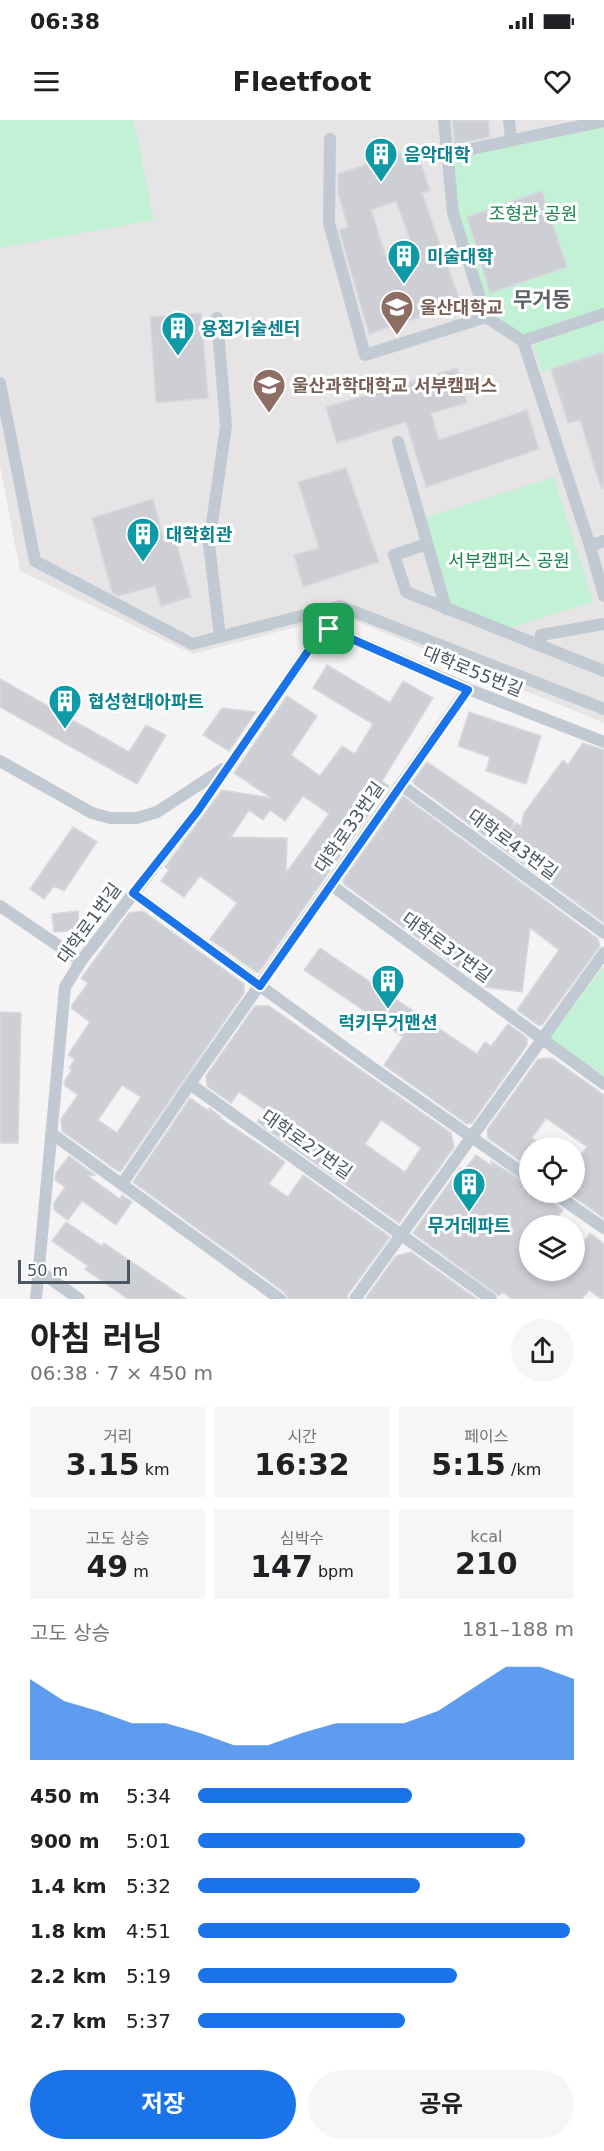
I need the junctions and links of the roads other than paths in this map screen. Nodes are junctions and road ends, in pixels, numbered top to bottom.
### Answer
1 (444, 120) edge
2 (509, 120) edge
3 (604, 120) edge
4 (330, 139) dead end
5 (511, 140) junction
6 (447, 154) junction
7 (604, 314) edge
8 (486, 317) junction
9 (217, 318) dead end
10 (523, 341) junction
11 (0, 383) edge
12 (398, 442) dead end
13 (604, 542) edge
14 (428, 544) junction
15 (590, 546) junction
16 (604, 596) edge
17 (446, 609) junction
18 (604, 624) edge
19 (329, 629) joint
20 (219, 637) junction
21 (540, 646) junction
22 (604, 671) edge
23 (468, 690) junction
24 (604, 709) edge
25 (604, 742) edge
26 (0, 761) edge
27 (230, 765) junction
28 (401, 785) junction
29 (331, 885) junction
30 (133, 893) junction
31 (0, 906) edge
32 (604, 933) edge
33 (604, 953) edge
34 (81, 961) junction
35 (260, 986) junction
36 (542, 1039) junction
37 (190, 1084) junction
38 (604, 1084) edge
39 (51, 1133) junction
40 (471, 1138) junction
41 (519, 1171) edge
42 (122, 1184) junction
43 (568, 1203) edge
44 (604, 1228) edge
45 (402, 1234) junction
46 (38, 1270) junction
47 (36, 1299) edge
48 (79, 1299) edge
49 (280, 1299) edge
50 (355, 1299) edge
51 (491, 1299) edge

1 - 6 street
2 - 5 street
3 - 5 street
4 - 8 street
5 - 6 street
6 - 8 street
7 - 10 street
8 - 10 street
9 - 20 street
10 - 15 street
11 - 20 street
12 - 14 street
13 - 15 street
14 - 17 street
14 - 17 street
15 - 16 street
17 - 21 street
18 - 21 street
19 - 23 street, 대학로55번길
19 - 27 street, 대학로1번길
20 - 24 street
21 - 22 street
23 - 25 street, 대학로55번길
23 - 28 street, 대학로33번길
26 - 27 street
27 - 30 street, 대학로1번길
28 - 29 street, 대학로33번길
28 - 32 street, 대학로43번길
29 - 35 street, 대학로33번길
29 - 36 street, 대학로37번길
30 - 34 street, 대학로1번길
30 - 35 street
31 - 34 street
33 - 36 street
34 - 39 street, 대학로1번길
35 - 37 street, 대학로33번길
35 - 40 street
36 - 38 street, 대학로37번길
36 - 40 street
37 - 42 street, 대학로33번길
37 - 45 street, 대학로27번길
39 - 42 street
39 - 46 street, 대학로1번길
40 - 41 street
40 - 45 street
42 - 49 street
43 - 44 street
45 - 50 street
45 - 51 street, 대학로27번길
46 - 47 street, 대학로1번길
46 - 48 street

